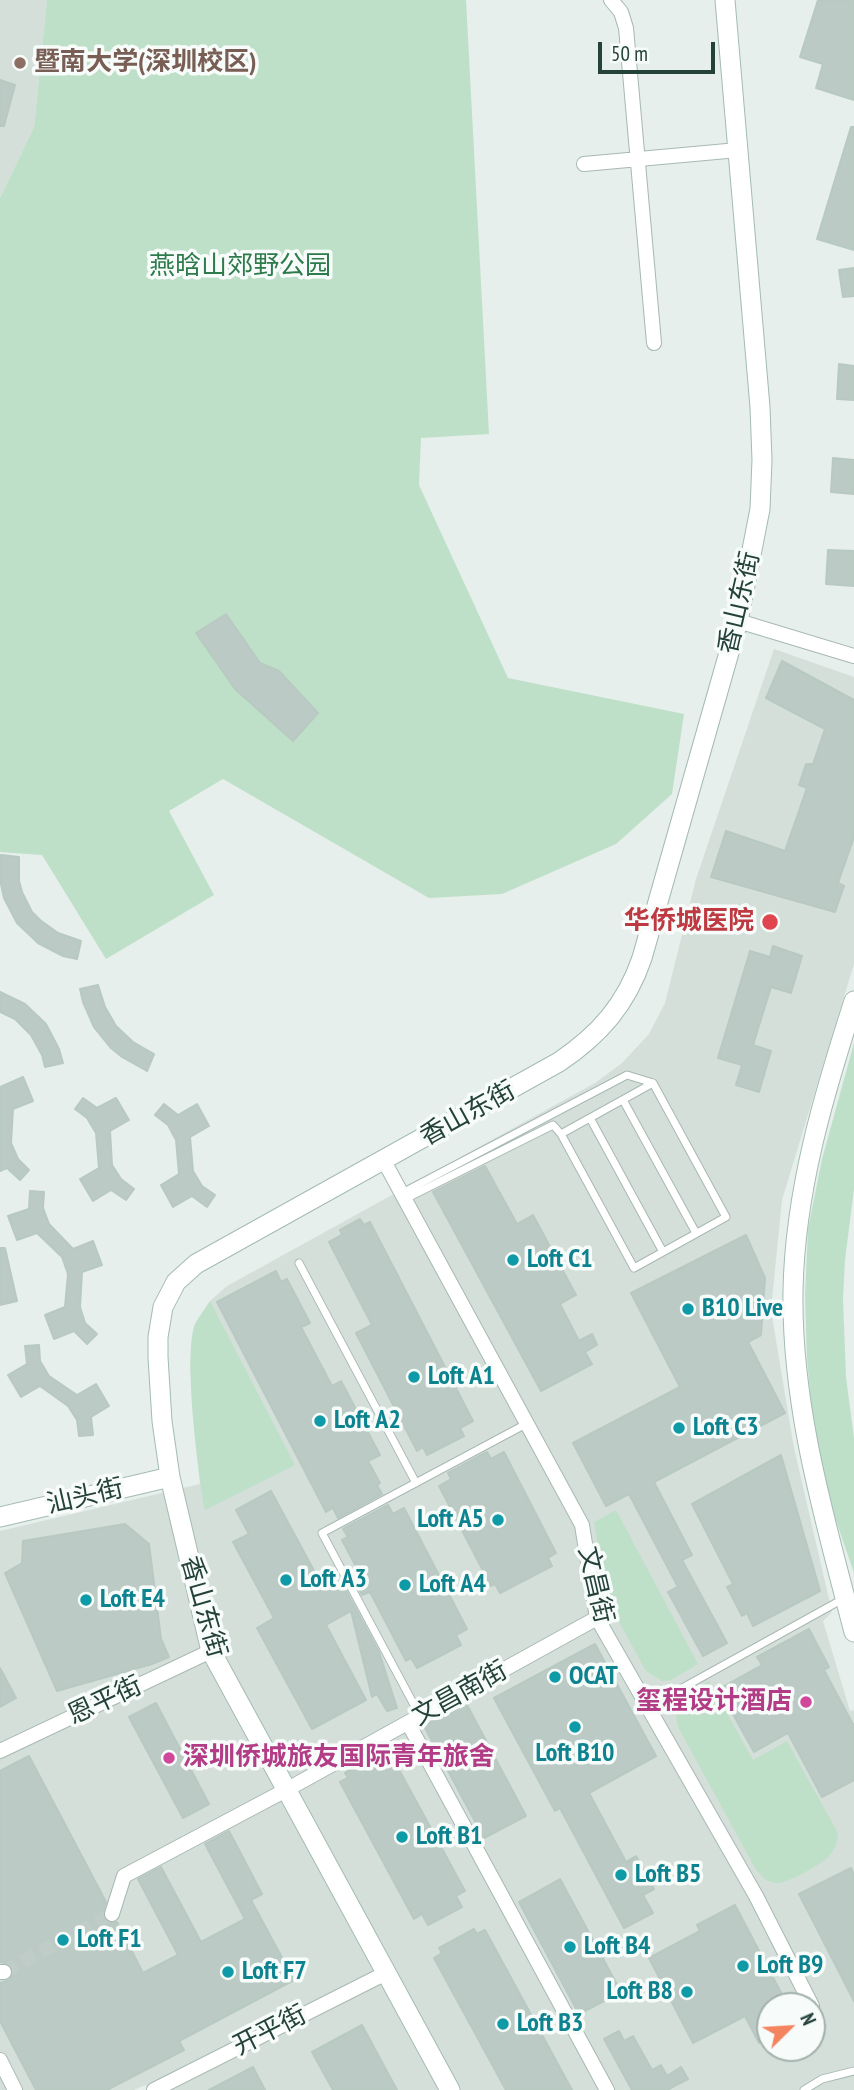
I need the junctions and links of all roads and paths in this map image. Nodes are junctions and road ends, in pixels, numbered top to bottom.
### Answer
1 (611, 0) edge
2 (725, 0) edge
3 (738, 150) junction
4 (638, 159) junction
5 (584, 164) dead end
6 (654, 343) dead end
7 (738, 621) junction
8 (854, 656) edge
9 (854, 1000) edge
10 (653, 1083) junction
11 (624, 1100) junction
12 (590, 1118) junction
13 (561, 1134) junction
14 (384, 1161) junction
15 (403, 1196) junction
16 (696, 1233) junction
17 (663, 1252) junction
18 (299, 1263) dead end
19 (527, 1424) junction
20 (170, 1477) junction
21 (416, 1483) junction
22 (0, 1517) edge
23 (845, 1598) junction
24 (597, 1618) junction
25 (854, 1632) edge
26 (211, 1651) junction
27 (648, 1707) junction
28 (414, 1719) junction
29 (0, 1751) edge
30 (286, 1790) junction
31 (113, 1914) dead end
32 (386, 1973) junction
33 (805, 1992) edge
34 (0, 2060) edge
35 (854, 2071) edge
36 (15, 2090) edge
37 (154, 2090) edge
38 (450, 2090) edge
39 (607, 2090) edge
40 (805, 2090) edge

1 - 4 street
2 - 3 street, 香山东街
3 - 4 street
3 - 7 street, 香山东街
4 - 5 street
4 - 6 street
7 - 8 street
7 - 14 street, 香山东街
9 - 23 street
10 - 11 lane
10 - 15 lane
10 - 16 lane
11 - 12 lane
11 - 16 lane
12 - 13 lane
12 - 17 lane
13 - 15 lane
13 - 17 lane
14 - 15 street, 文昌街
14 - 20 street, 香山东街
15 - 19 street, 文昌街
16 - 17 lane
18 - 21 lane
19 - 21 lane
19 - 24 street, 文昌街
20 - 22 street, 汕头街
20 - 26 street, 香山东街
21 - 28 lane
23 - 25 street
23 - 27 lane
24 - 27 street, 文昌街
24 - 28 street, 文昌南街
26 - 29 street, 恩平街
26 - 30 street, 香山东街
27 - 33 street, 文昌街
28 - 30 street, 文昌南街
28 - 39 street
30 - 31 street, 文昌南街
30 - 32 street, 香山东街
32 - 37 street, 开平街
32 - 38 street, 香山东街
34 - 36 street
35 - 40 lane

